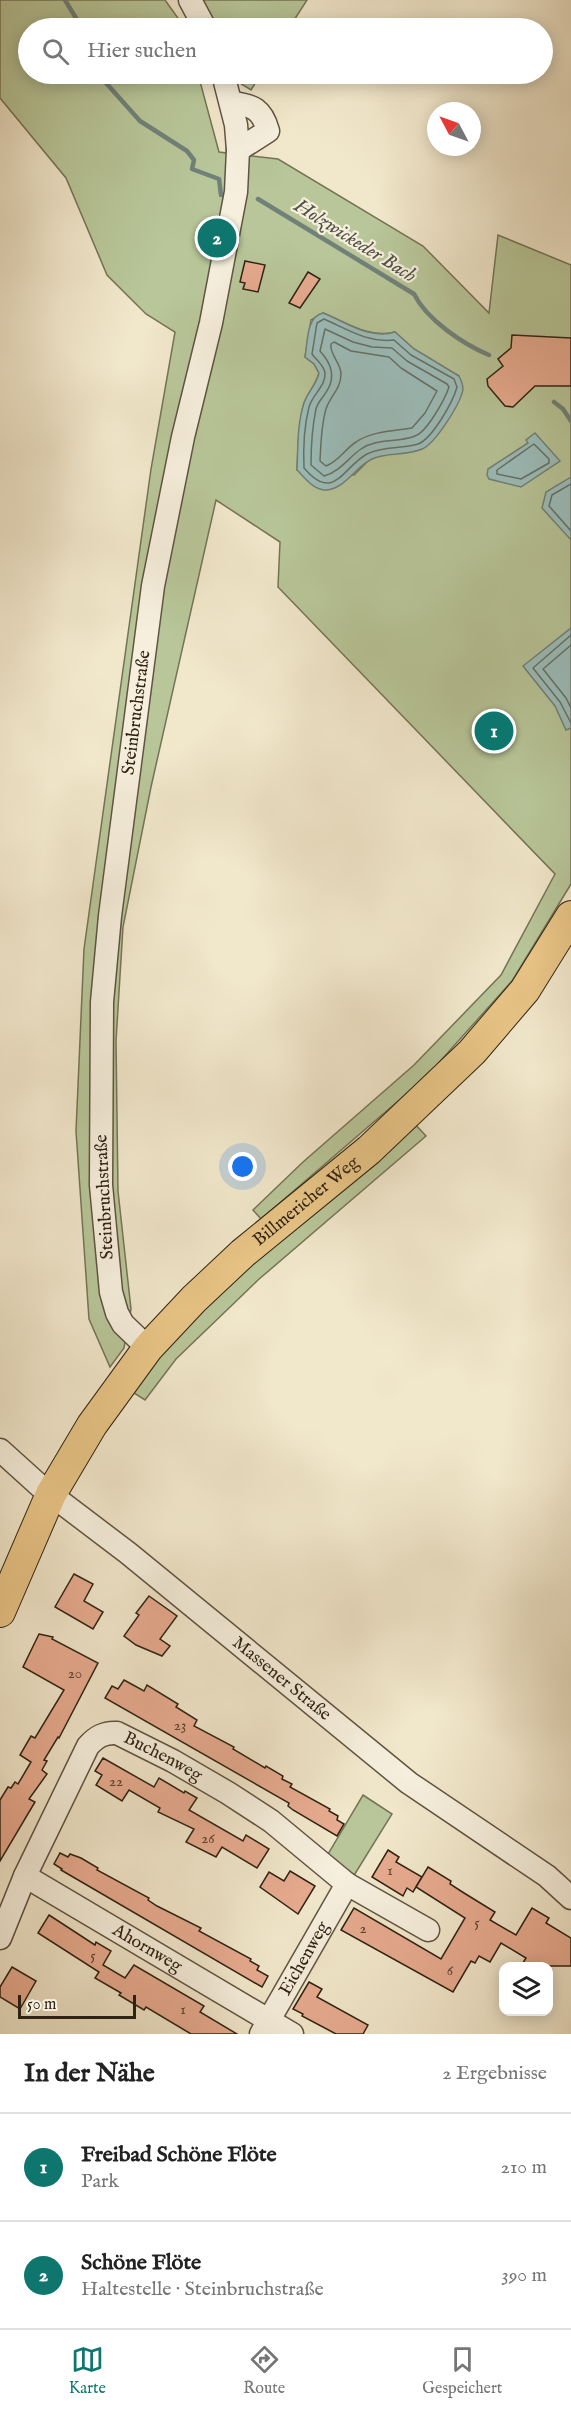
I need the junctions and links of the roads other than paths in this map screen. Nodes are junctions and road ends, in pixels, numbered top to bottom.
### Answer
1 (190, 0) edge
2 (200, 18) edge
3 (229, 84) edge
4 (240, 104) junction
5 (238, 150) junction
6 (571, 916) edge
7 (148, 1348) junction
8 (0, 1450) edge
9 (51, 1494) junction
10 (0, 1612) edge
11 (26, 1876) junction
12 (347, 1884) junction
13 (571, 1898) edge
14 (428, 1930) dead end
15 (0, 1938) edge
16 (265, 2027) edge
17 (292, 2034) edge

1 - 2 street
3 - 4 street, Steinbruchstraße
4 - 5 street, Steinbruchstraße
4 - 5 street
5 - 7 street, Steinbruchstraße
6 - 7 main road, Billmericher Weg
7 - 9 main road, Billmericher Weg
8 - 9 street, Massener Straße
9 - 10 main road, Billmericher Weg
9 - 13 street, Massener Straße
11 - 12 street, Buchenweg
11 - 15 street, Buchenweg
11 - 16 street, Ahornweg
12 - 14 street, Buchenweg
12 - 16 street, Eichenweg
16 - 17 street, Ahornweg

